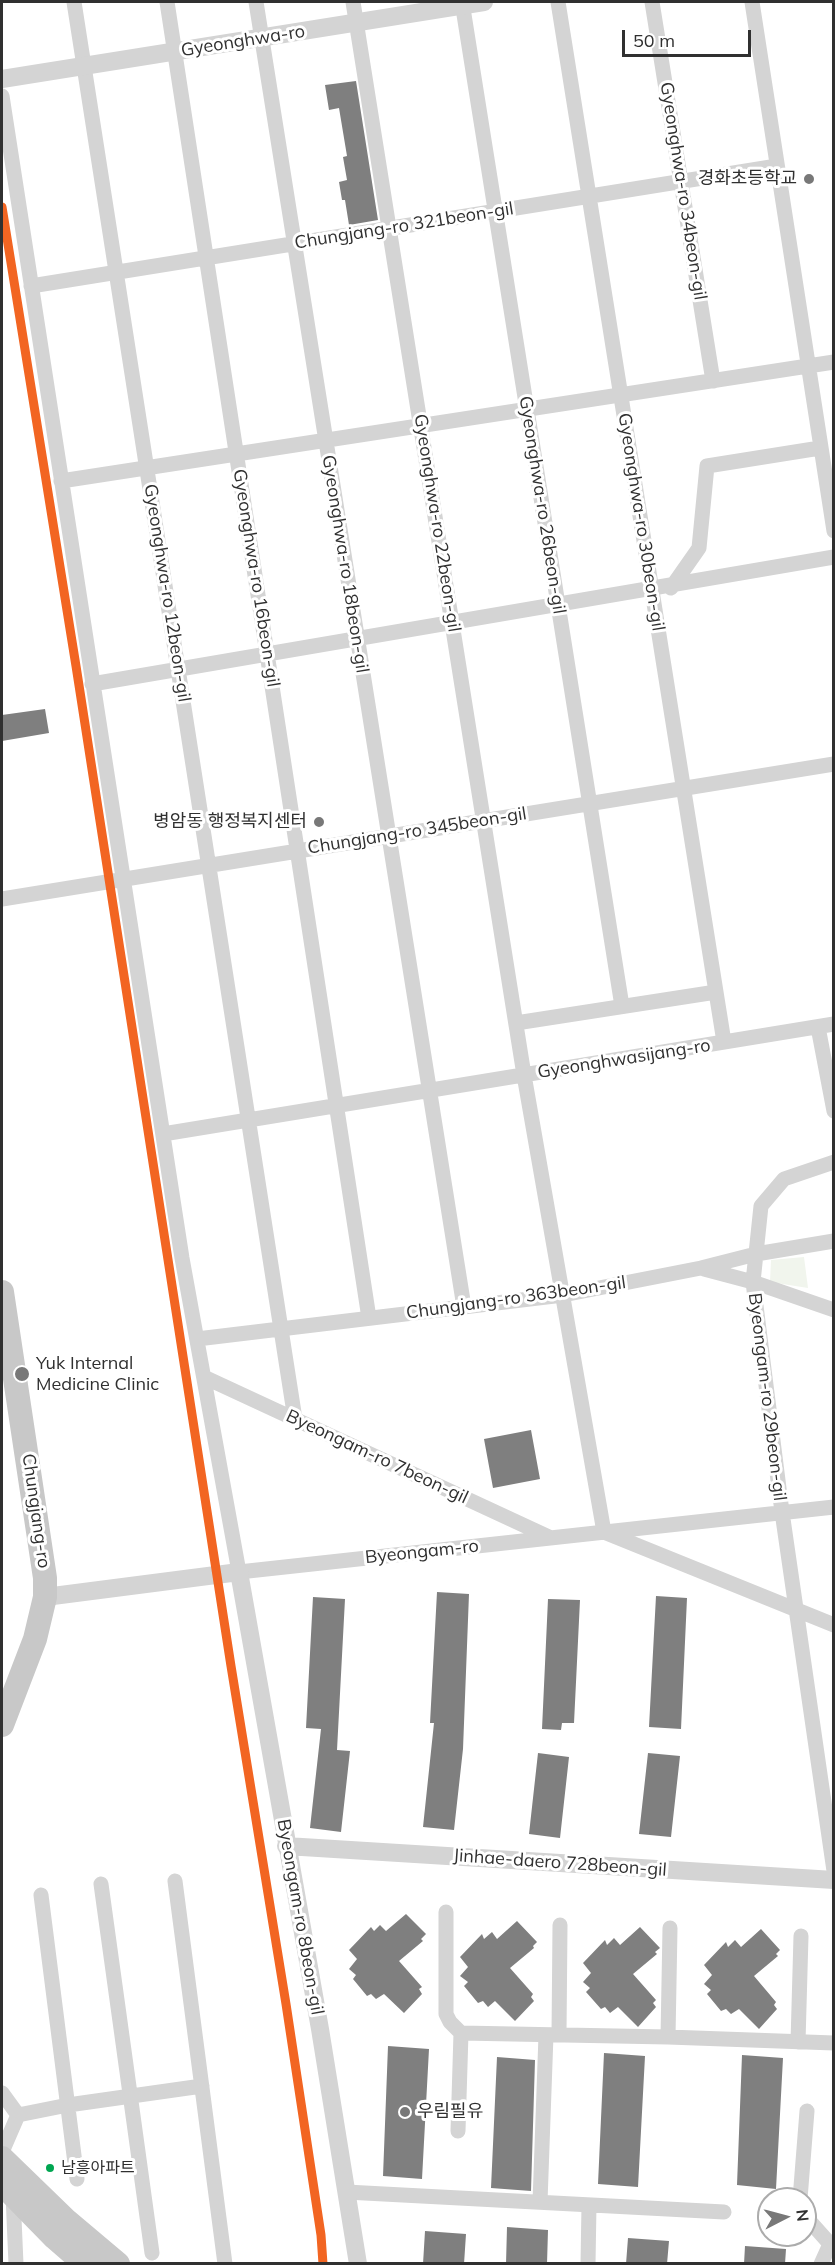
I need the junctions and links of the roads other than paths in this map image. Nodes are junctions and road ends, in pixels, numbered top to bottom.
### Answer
1 (74, 2) edge
2 (167, 2) edge
3 (255, 2) edge
4 (353, 2) edge
5 (484, 2) edge
6 (558, 2) edge
7 (652, 2) edge
8 (752, 2) edge
9 (462, 3) edge
10 (356, 22) junction
11 (261, 38) junction
12 (175, 51) junction
13 (84, 66) junction
14 (2, 79) edge
15 (2, 96) edge
16 (777, 166) junction
17 (681, 182) junction
18 (590, 196) junction
19 (495, 212) junction
20 (390, 228) junction
21 (294, 244) junction
22 (207, 258) junction
23 (116, 272) junction
24 (31, 286) junction
25 (834, 362) edge
26 (808, 367) junction
27 (713, 381) junction
28 (621, 395) junction
29 (527, 410) junction
30 (421, 426) junction
31 (326, 441) junction
32 (820, 448) junction
33 (237, 454) junction
34 (147, 468) junction
35 (61, 481) junction
36 (834, 531) edge
37 (834, 557) edge
38 (673, 585) junction
39 (652, 588) junction
40 (558, 604) junction
41 (655, 609) junction
42 (453, 622) junction
43 (357, 639) junction
44 (268, 654) junction
45 (179, 669) junction
46 (92, 684) junction
47 (834, 764) edge
48 (684, 789) junction
49 (590, 804) junction
50 (484, 821) junction
51 (389, 836) junction
52 (298, 851) junction
53 (210, 865) junction
54 (123, 879) junction
55 (2, 898) edge
56 (716, 992) junction
57 (622, 1006) junction
58 (516, 1023) junction
59 (834, 1024) edge
60 (818, 1027) junction
61 (724, 1042) junction
62 (524, 1075) junction
63 (429, 1090) junction
64 (337, 1105) junction
65 (834, 1111) edge
66 (250, 1120) junction
67 (163, 1134) junction
68 (834, 1162) edge
69 (834, 1241) edge
70 (756, 1254) junction
71 (701, 1268) junction
72 (753, 1282) junction
73 (2, 1292) edge
74 (563, 1294) junction
75 (464, 1307) junction
76 (834, 1310) edge
77 (369, 1318) junction
78 (281, 1329) junction
79 (197, 1340) junction
80 (8, 1376) edge
81 (204, 1377) junction
82 (295, 1419) junction
83 (834, 1507) edge
84 (782, 1512) junction
85 (604, 1532) junction
86 (551, 1538) junction
87 (239, 1572) junction
88 (45, 1597) junction
89 (796, 1610) junction
90 (834, 1625) edge
91 (2, 1725) edge
92 (286, 1846) junction
93 (834, 1871) edge
94 (834, 1880) edge
95 (175, 1881) dead end
96 (101, 1884) dead end
97 (42, 1895) dead end
98 (446, 1912) dead end
99 (560, 1925) dead end
100 (670, 1928) dead end
101 (801, 1936) dead end
102 (461, 2033) junction
103 (553, 2035) junction
104 (668, 2037) junction
105 (798, 2042) junction
106 (834, 2043) edge
107 (202, 2086) junction
108 (2, 2093) edge
109 (130, 2095) junction
110 (68, 2104) junction
111 (807, 2111) dead end
112 (18, 2115) junction
113 (458, 2132) dead end
114 (2, 2152) edge
115 (2, 2158) edge
116 (77, 2179) dead end
117 (801, 2187) edge
118 (7, 2189) edge
119 (346, 2192) junction
120 (540, 2202) junction
121 (590, 2205) junction
122 (724, 2212) dead end
123 (817, 2228) edge
124 (832, 2242) edge
125 (152, 2253) dead end
126 (16, 2264) edge
127 (85, 2264) edge
128 (118, 2264) edge
129 (225, 2264) edge
130 (358, 2264) edge
131 (588, 2264) edge
132 (821, 2264) edge

1 - 13 street, Gyeonghwa-ro 12beon-gil
2 - 12 street, Gyeonghwa-ro 16beon-gil
3 - 11 street, Gyeonghwa-ro 18beon-gil
4 - 10 street, Gyeonghwa-ro 22beon-gil
5 - 9 street, Gyeonghwa-ro
6 - 18 street, Gyeonghwa-ro 30beon-gil
7 - 17 street, Gyeonghwa-ro 34beon-gil
8 - 16 street
9 - 10 street, Gyeonghwa-ro
9 - 19 street, Gyeonghwa-ro 26beon-gil
10 - 11 street, Gyeonghwa-ro
10 - 20 street, Gyeonghwa-ro 22beon-gil
11 - 12 street, Gyeonghwa-ro
11 - 21 street, Gyeonghwa-ro 18beon-gil
12 - 13 street, Gyeonghwa-ro
12 - 22 street, Gyeonghwa-ro 16beon-gil
13 - 14 street, Gyeonghwa-ro
13 - 23 street, Gyeonghwa-ro 12beon-gil
15 - 24 street
16 - 17 street, Chungjang-ro 321beon-gil
16 - 26 street
17 - 18 street, Chungjang-ro 321beon-gil
17 - 27 street, Gyeonghwa-ro 34beon-gil
18 - 19 street, Chungjang-ro 321beon-gil
18 - 28 street, Gyeonghwa-ro 30beon-gil
19 - 20 street, Chungjang-ro 321beon-gil
19 - 29 street, Gyeonghwa-ro 26beon-gil
20 - 21 street, Chungjang-ro 321beon-gil
20 - 30 street, Gyeonghwa-ro 22beon-gil
21 - 22 street, Chungjang-ro 321beon-gil
21 - 31 street, Gyeonghwa-ro 18beon-gil
22 - 23 street, Chungjang-ro 321beon-gil
22 - 33 street, Gyeonghwa-ro 16beon-gil
23 - 24 street, Chungjang-ro 321beon-gil
23 - 34 street, Gyeonghwa-ro 12beon-gil
24 - 35 street
25 - 26 street
26 - 27 street
26 - 32 street
27 - 28 street
28 - 29 street
28 - 39 street, Gyeonghwa-ro 30beon-gil
29 - 30 street
29 - 40 street, Gyeonghwa-ro 26beon-gil
30 - 31 street
30 - 42 street, Gyeonghwa-ro 22beon-gil
31 - 33 street
31 - 43 street, Gyeonghwa-ro 18beon-gil
32 - 36 street
32 - 38 street
33 - 34 street
33 - 44 street, Gyeonghwa-ro 16beon-gil
34 - 35 street
34 - 45 street, Gyeonghwa-ro 12beon-gil
35 - 46 street
37 - 38 street
38 - 39 street
38 - 41 street
39 - 40 street
39 - 41 street, Gyeonghwa-ro 30beon-gil
40 - 42 street
40 - 49 street, Gyeonghwa-ro 26beon-gil
41 - 48 street, Gyeonghwa-ro 30beon-gil
42 - 43 street
42 - 50 street, Gyeonghwa-ro 22beon-gil
43 - 44 street
43 - 51 street, Gyeonghwa-ro 18beon-gil
44 - 45 street
44 - 52 street, Gyeonghwa-ro 16beon-gil
45 - 46 street
45 - 53 street, Gyeonghwa-ro 12beon-gil
46 - 54 street
47 - 48 street, Chungjang-ro 345beon-gil
48 - 49 street, Chungjang-ro 345beon-gil
48 - 56 street, Gyeonghwa-ro 30beon-gil
49 - 50 street, Chungjang-ro 345beon-gil
49 - 57 street, Gyeonghwa-ro 26beon-gil
50 - 51 street, Chungjang-ro 345beon-gil
50 - 58 street, Gyeonghwa-ro 22beon-gil
51 - 52 street, Chungjang-ro 345beon-gil
51 - 63 street, Gyeonghwa-ro 18beon-gil
52 - 53 street, Chungjang-ro 345beon-gil
52 - 64 street, Gyeonghwa-ro 16beon-gil
53 - 54 street, Chungjang-ro 345beon-gil
53 - 66 street, Gyeonghwa-ro 12beon-gil
54 - 55 street, Chungjang-ro 345beon-gil
54 - 67 street
56 - 57 street
56 - 61 street, Gyeonghwa-ro 30beon-gil
57 - 58 street
58 - 62 street, Gyeonghwa-ro 22beon-gil
59 - 60 street, Gyeonghwasijang-ro
60 - 61 street, Gyeonghwasijang-ro
60 - 65 street
61 - 62 street, Gyeonghwasijang-ro
62 - 63 street, Gyeonghwasijang-ro
62 - 74 street, Gyeonghwa-ro 22beon-gil
63 - 64 street, Gyeonghwasijang-ro
63 - 75 street
64 - 66 street, Gyeonghwasijang-ro
64 - 77 street
66 - 67 street, Gyeonghwasijang-ro
66 - 78 street
67 - 79 street
68 - 70 street
69 - 70 street, Chungjang-ro 363beon-gil
70 - 71 street, Chungjang-ro 363beon-gil
70 - 72 street
71 - 72 street
71 - 74 street, Chungjang-ro 363beon-gil
72 - 76 street
72 - 84 street, Byeongam-ro 29beon-gil
73 - 80 main road, Chungjang-ro
74 - 75 street, Chungjang-ro 363beon-gil
74 - 85 street, Gyeonghwa-ro 22beon-gil
75 - 77 street, Chungjang-ro 363beon-gil
77 - 78 street, Chungjang-ro 363beon-gil
78 - 79 street, Chungjang-ro 363beon-gil
78 - 82 street
79 - 81 street
80 - 88 main road, Chungjang-ro
81 - 82 street, Byeongam-ro 7beon-gil
81 - 87 street
82 - 86 street, Byeongam-ro 7beon-gil
83 - 84 street, Byeongam-ro
84 - 85 street, Byeongam-ro
84 - 89 street, Byeongam-ro 29beon-gil
85 - 86 street, Byeongam-ro
85 - 89 street, Byeongam-ro
86 - 87 street, Byeongam-ro
87 - 88 street
87 - 92 street, Byeongam-ro 8beon-gil
88 - 91 main road, Chungjang-ro
89 - 90 street, Byeongam-ro
89 - 93 street, Byeongam-ro 29beon-gil
92 - 94 street, Jinhae-daero 728beon-gil
92 - 119 street, Byeongam-ro 8beon-gil
95 - 107 street
96 - 109 street
97 - 110 street
98 - 102 street
99 - 103 street
100 - 104 street
101 - 105 street
102 - 103 street
102 - 113 street
103 - 104 street
103 - 120 street
104 - 105 street
105 - 106 street
107 - 109 street
107 - 129 street
108 - 112 street
109 - 110 street
109 - 125 street
110 - 112 street
110 - 116 street
111 - 117 street
112 - 114 street
115 - 128 main road
118 - 126 street
118 - 127 main road
119 - 120 street
119 - 130 street, Byeongam-ro 8beon-gil
120 - 121 street
121 - 122 street
121 - 131 street
123 - 124 street
124 - 132 street

